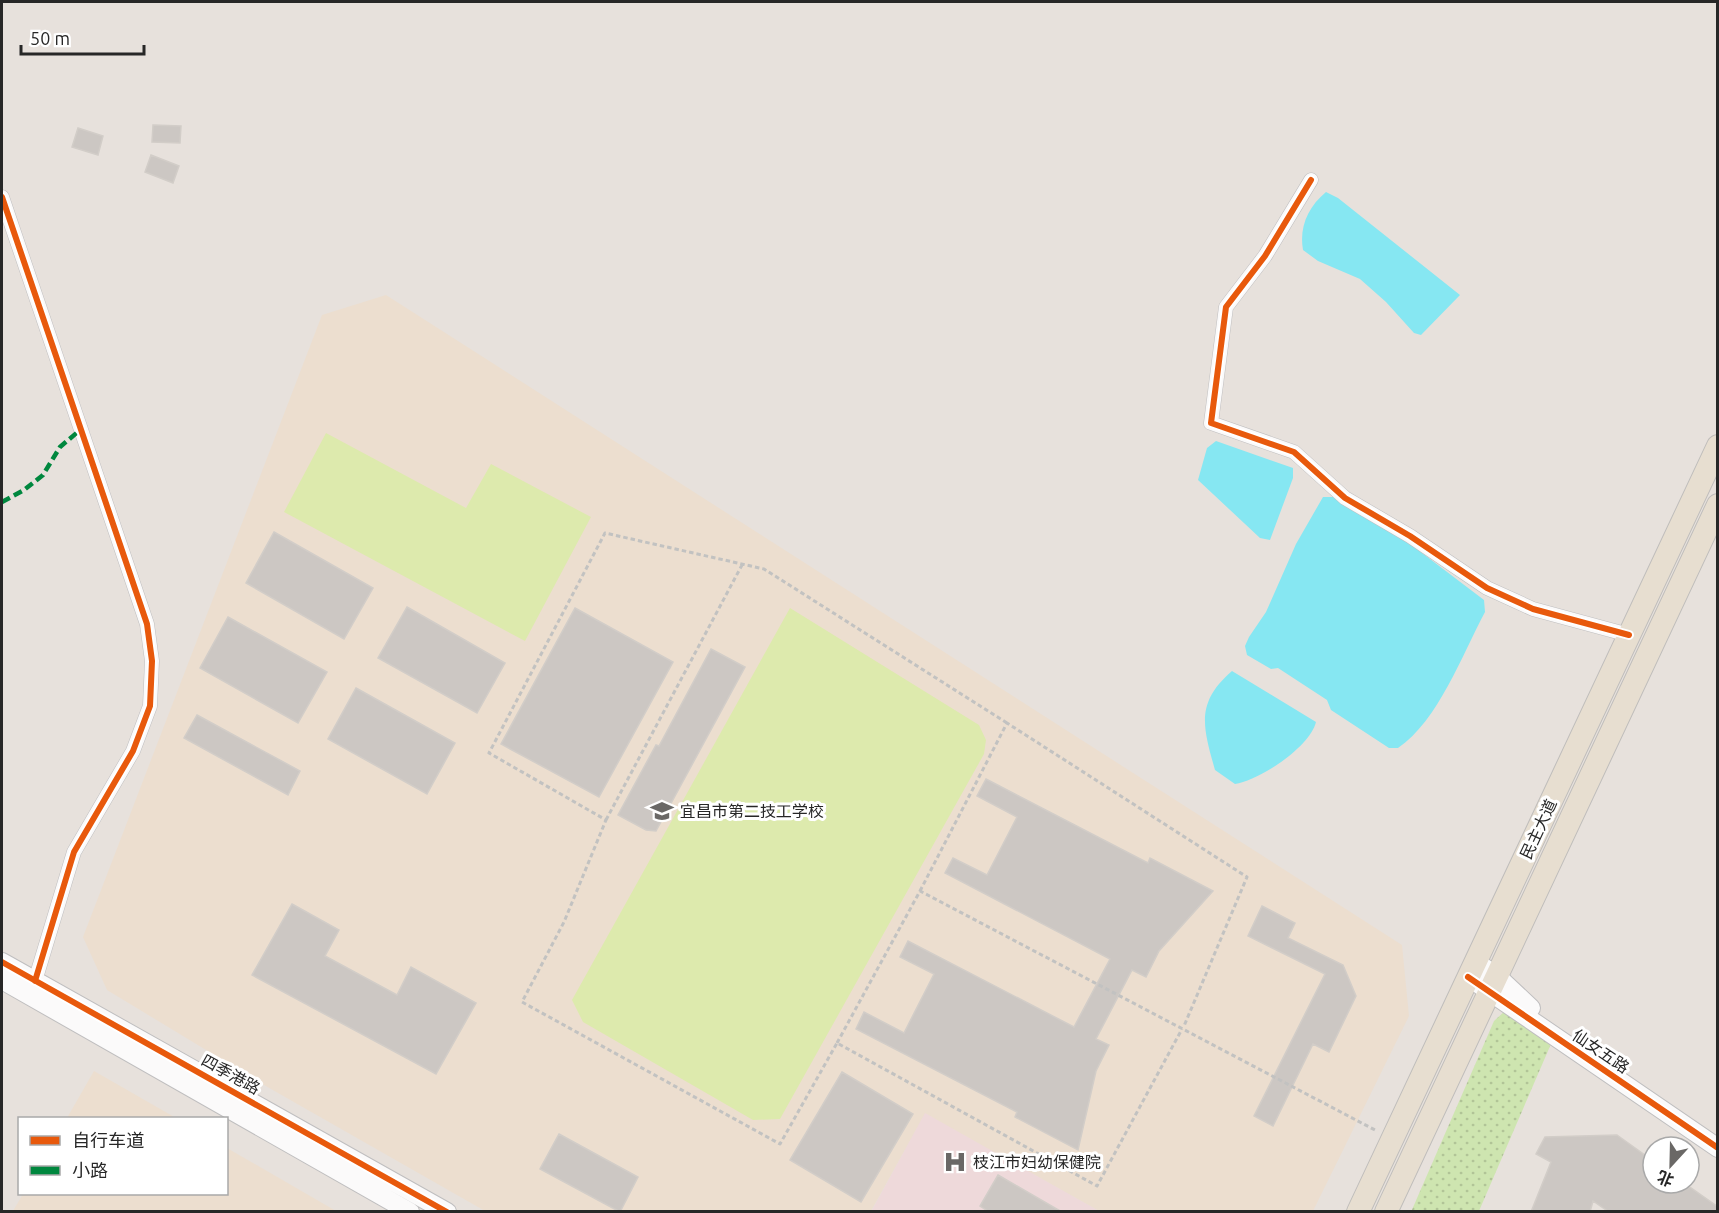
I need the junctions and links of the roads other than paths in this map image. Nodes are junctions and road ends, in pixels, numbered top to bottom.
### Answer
1 (1311, 180) dead end
2 (2, 197) edge
3 (1718, 446) edge
4 (1718, 505) edge
5 (1629, 635) junction
6 (2, 962) edge
7 (1472, 970) junction
8 (2, 980) edge
9 (35, 981) junction
10 (1493, 984) junction
11 (1718, 1136) edge
12 (1718, 1148) edge
13 (410, 1212) edge
14 (447, 1212) edge
15 (1359, 1212) edge
16 (1386, 1212) edge

1 - 5 street
2 - 9 street
3 - 5 main road, 民主大道
4 - 10 main road, 民主大道
5 - 7 main road, 民主大道
6 - 9 street, 四季港路
7 - 10 street, 仙女五路
7 - 15 main road, 民主大道
8 - 13 street
9 - 14 street, 四季港路
10 - 11 street, 仙女五路
10 - 12 street, 仙女五路
10 - 16 main road, 民主大道

